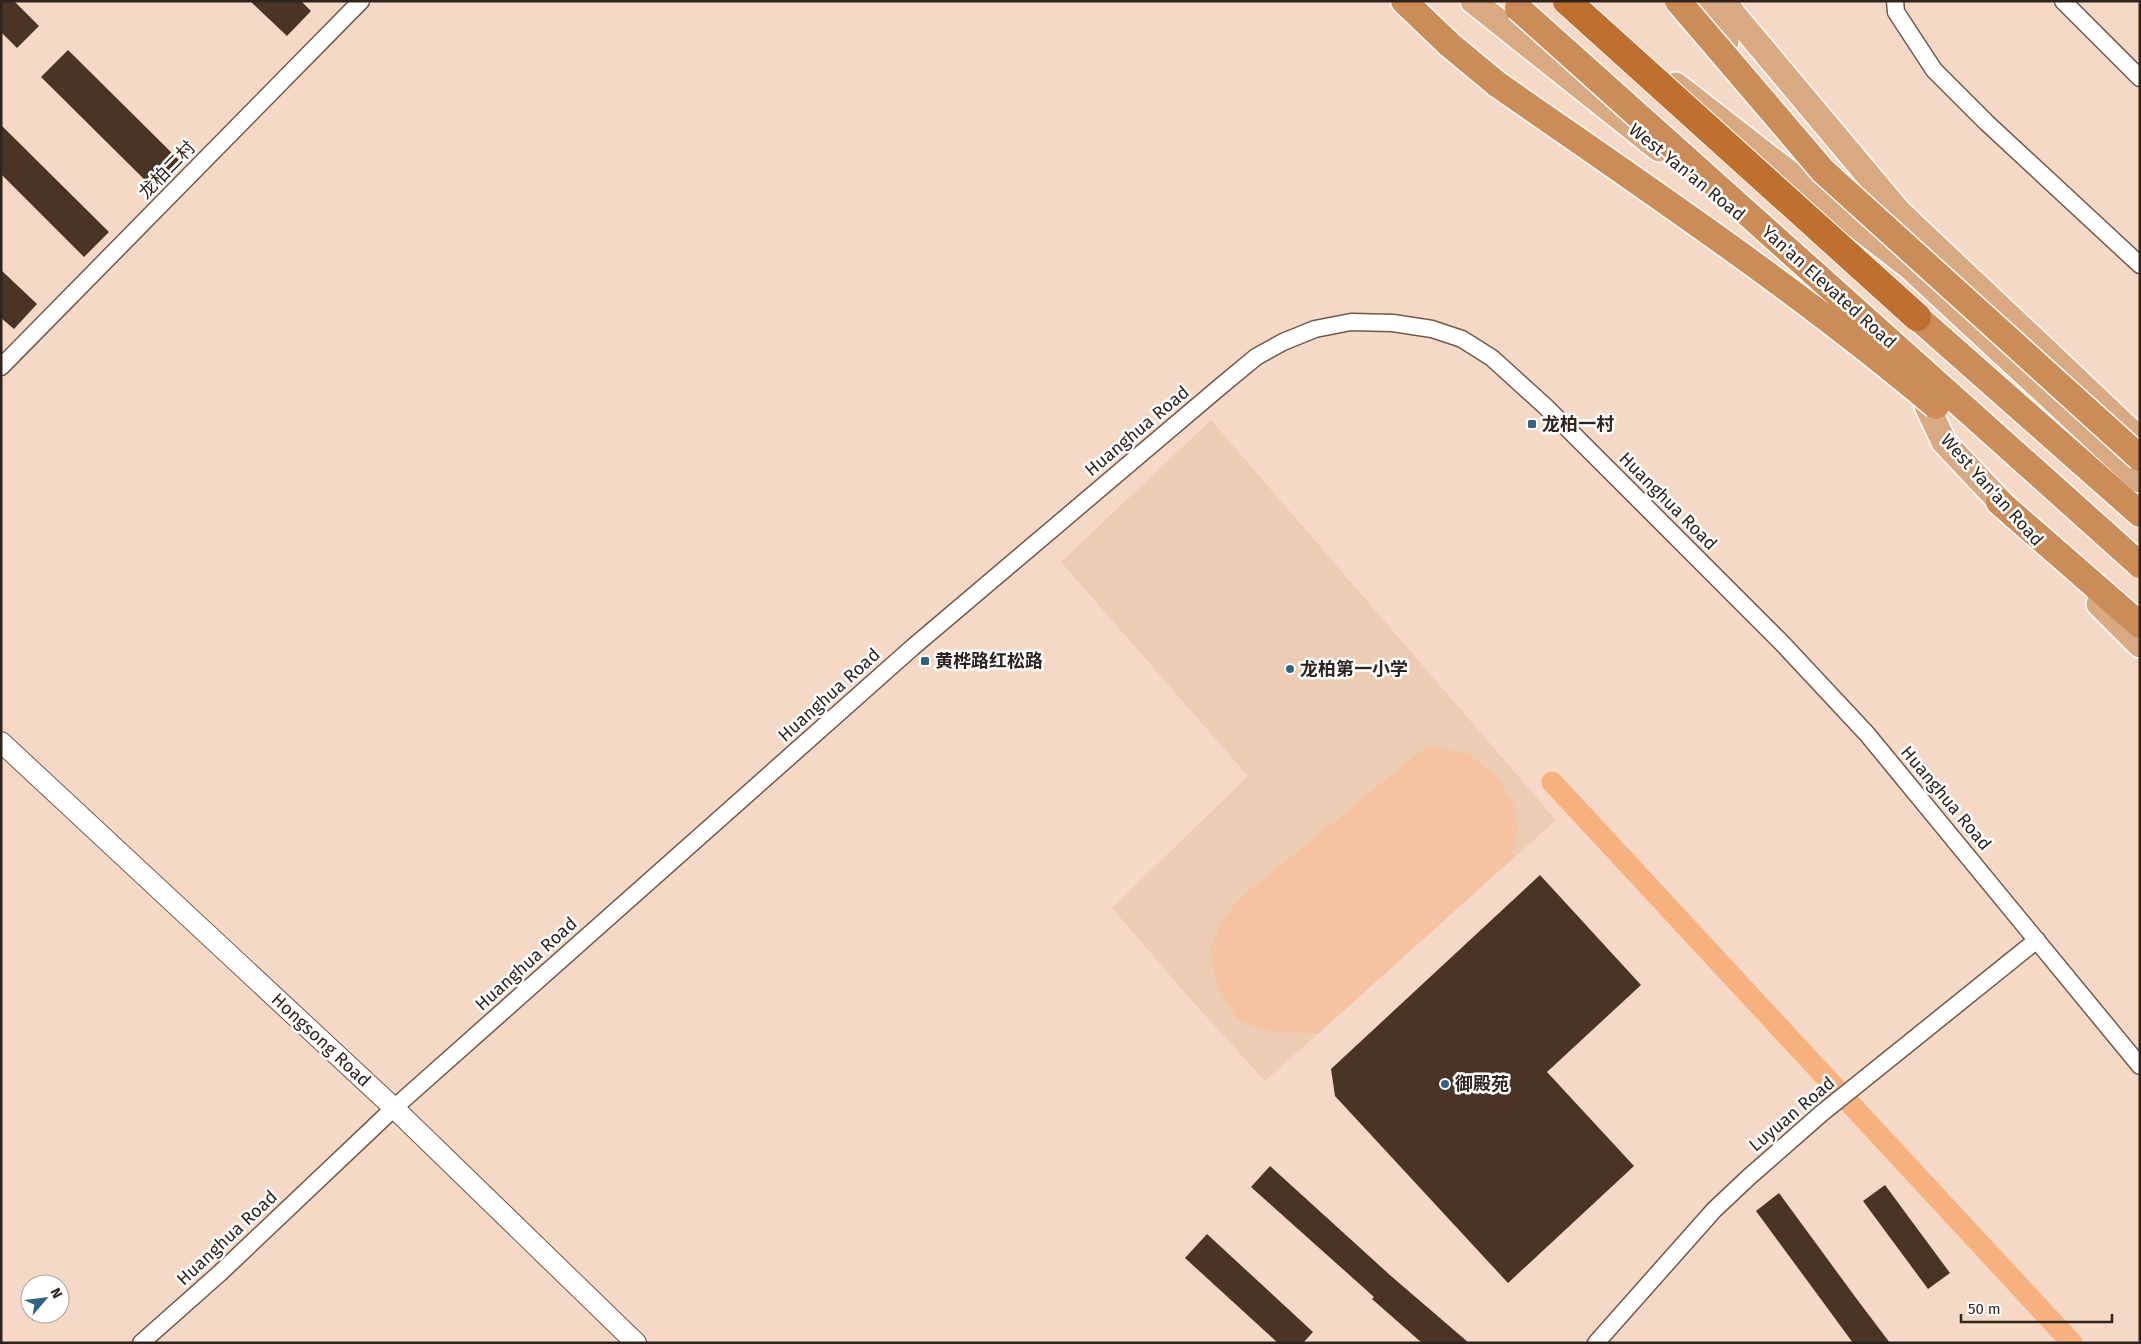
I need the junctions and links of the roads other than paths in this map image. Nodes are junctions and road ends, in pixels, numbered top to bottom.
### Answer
1 (360, 1) edge
2 (1404, 1) edge
3 (1473, 1) edge
4 (1567, 1) edge
5 (1596, 1) edge
6 (1678, 1) edge
7 (1690, 1) edge
8 (1698, 1) edge
9 (1725, 1) edge
10 (1895, 1) edge
11 (2063, 1) edge
12 (1518, 8) dead end
13 (2140, 78) edge
14 (1749, 83) junction
15 (1779, 163) junction
16 (1832, 172) junction
17 (1900, 212) junction
18 (2138, 261) edge
19 (1911, 268) junction
20 (1917, 318) junction
21 (1, 367) edge
22 (2140, 440) edge
23 (2140, 458) edge
24 (2140, 480) edge
25 (1999, 502) junction
26 (2140, 514) edge
27 (2140, 565) edge
28 (2140, 572) edge
29 (2140, 625) edge
30 (2140, 645) edge
31 (1, 742) edge
32 (2037, 940) junction
33 (2140, 1066) edge
34 (394, 1108) junction
35 (141, 1343) edge
36 (636, 1343) edge
37 (1596, 1343) edge

1 - 21 street, 龙柏二村
2 - 28 highway, bridge
3 - 25 main road, West Yan'an Road
4 - 15 main road
4 - 20 highway, Yan'an Elevated Road, bridge
5 - 20 highway, bridge
6 - 14 highway, bridge
7 - 14 highway, bridge
8 - 16 main road
9 - 17 main road
10 - 18 street
11 - 13 street
12 - 27 highway, Yan'an Elevated Road, bridge
14 - 23 highway, bridge
15 - 16 main road
15 - 19 main road
16 - 19 main road
17 - 19 main road
17 - 22 main road
19 - 24 main road
20 - 26 highway, Yan'an Elevated Road
25 - 29 highway
25 - 30 main road, West Yan'an Road
31 - 34 street, Hongsong Road
32 - 33 street, Huanghua Road
32 - 34 street, Huanghua Road
32 - 37 street, Luyuan Road
34 - 35 street, Huanghua Road
34 - 36 street, Hongsong Road

